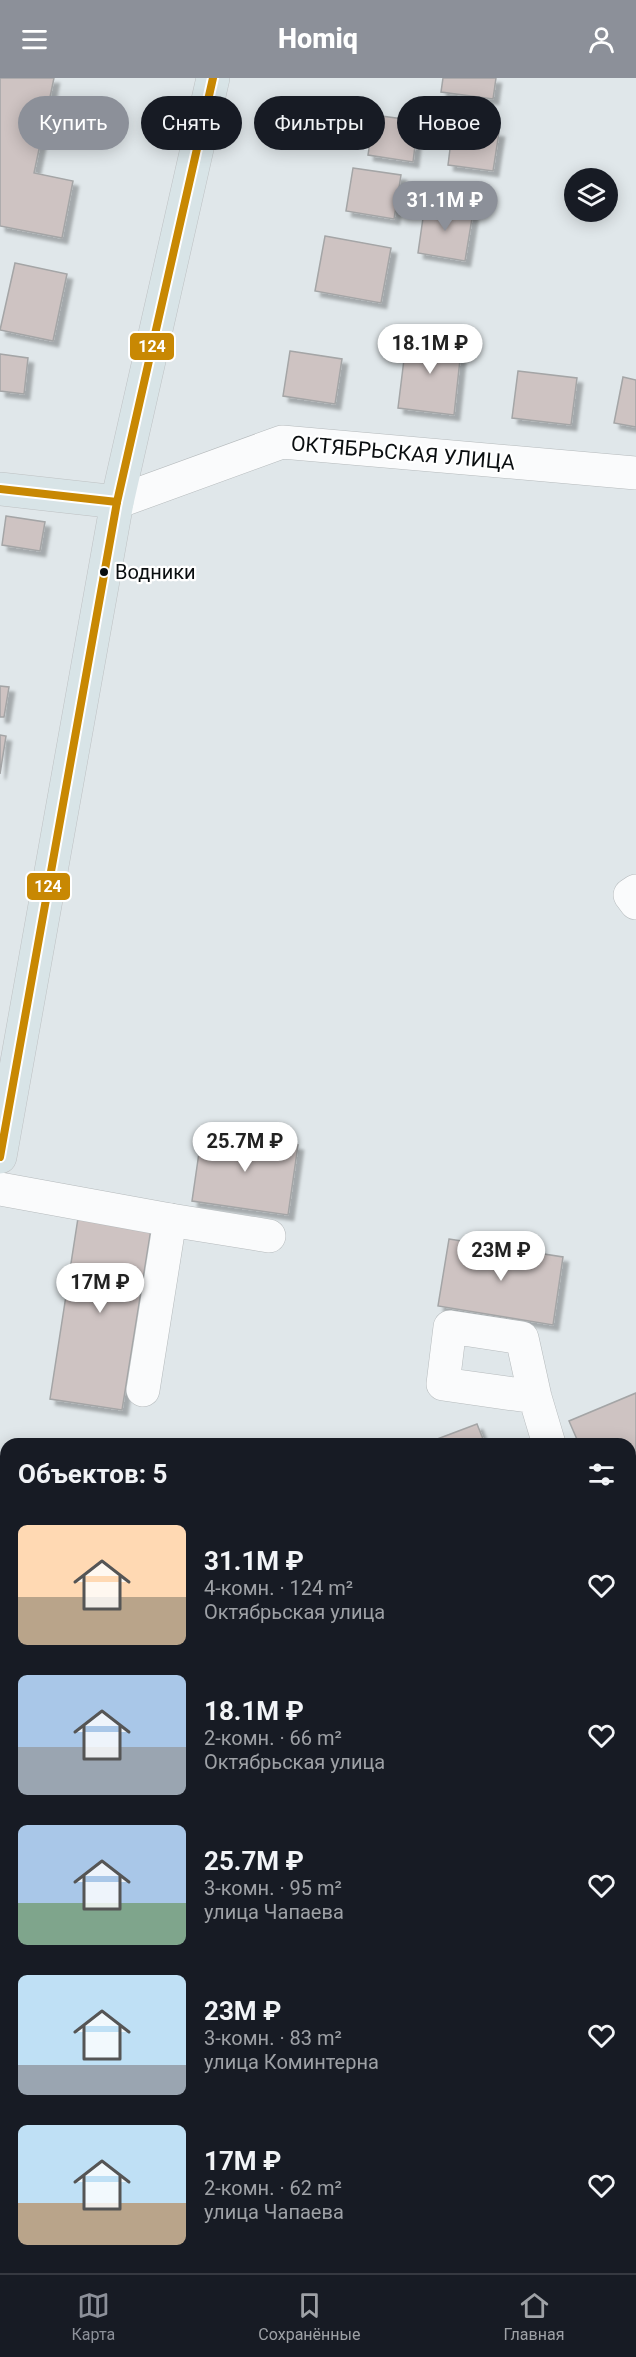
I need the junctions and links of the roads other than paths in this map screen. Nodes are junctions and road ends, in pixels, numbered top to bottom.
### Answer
1 (213, 78) edge
2 (636, 473) edge
3 (0, 489) edge
4 (117, 502) junction
5 (0, 1157) edge
6 (0, 1189) edge
7 (170, 1220) junction
8 (270, 1236) dead end
9 (143, 1390) dead end
10 (535, 1397) dead end
11 (547, 1438) edge

1 - 4 main road
2 - 4 street, ОКТЯБРЬСКАЯ УЛИЦА
3 - 4 main road, ОКТЯБРЬСКАЯ УЛИЦА
4 - 5 main road
6 - 7 street
7 - 8 street
7 - 9 street
10 - 11 street

